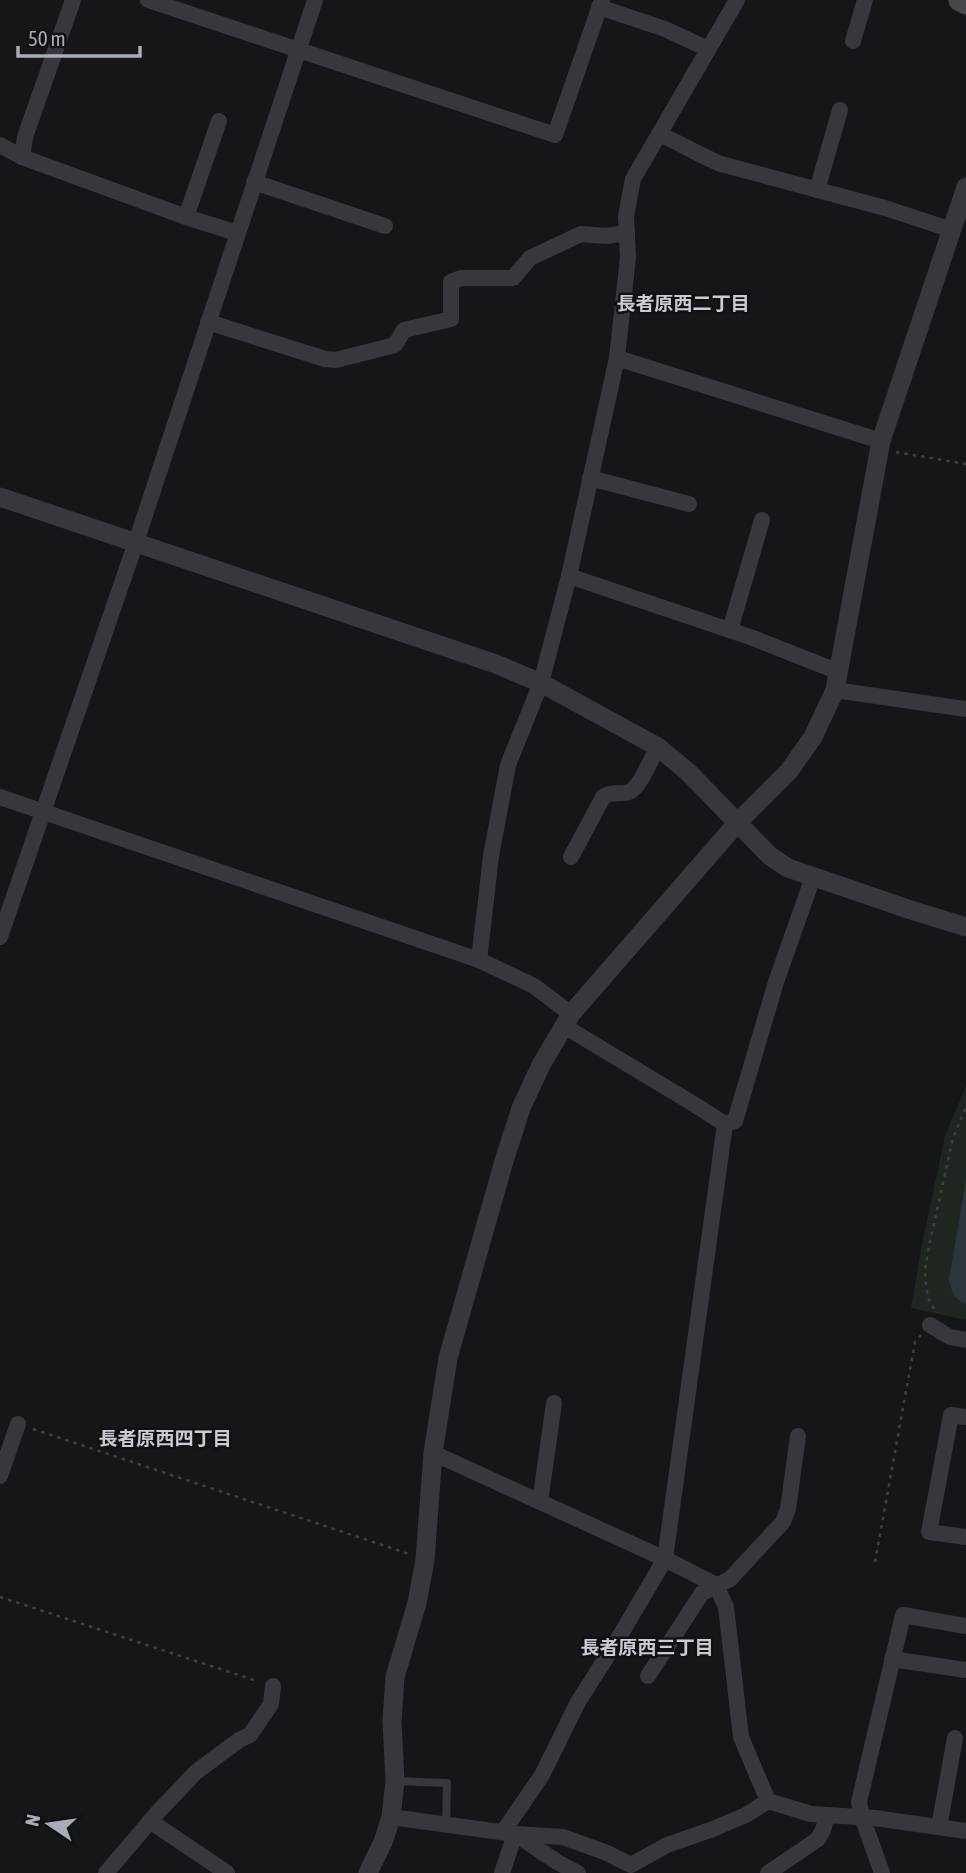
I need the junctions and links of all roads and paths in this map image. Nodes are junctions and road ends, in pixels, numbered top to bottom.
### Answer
1 (73, 0) edge
2 (148, 0) edge
3 (315, 0) edge
4 (737, 0) edge
5 (865, 0) edge
6 (960, 0) edge
7 (966, 3) edge
8 (600, 4) edge
9 (853, 41) dead end
10 (298, 50) junction
11 (708, 50) junction
12 (840, 110) dead end
13 (219, 121) dead end
14 (659, 134) junction
15 (0, 145) edge
16 (22, 157) junction
17 (254, 182) junction
18 (966, 187) edge
19 (817, 190) junction
20 (186, 217) junction
21 (385, 226) dead end
22 (952, 230) junction
23 (237, 233) junction
24 (627, 233) junction
25 (208, 321) junction
26 (617, 358) junction
27 (880, 445) junction
28 (966, 464) edge
29 (590, 478) junction
30 (0, 497) edge
31 (690, 504) dead end
32 (762, 520) dead end
33 (136, 542) junction
34 (569, 576) junction
35 (730, 630) junction
36 (837, 681) junction
37 (541, 683) junction
38 (966, 709) edge
39 (658, 747) junction
40 (0, 797) edge
41 (43, 811) junction
42 (738, 822) junction
43 (571, 857) dead end
44 (813, 877) junction
45 (966, 927) edge
46 (0, 937) edge
47 (479, 960) junction
48 (568, 1020) junction
49 (966, 1107) edge
50 (724, 1124) junction
51 (935, 1320) junction
52 (966, 1340) edge
53 (554, 1403) dead end
54 (966, 1417) edge
55 (18, 1424) joint
56 (797, 1436) dead end
57 (433, 1453) junction
58 (0, 1476) edge
59 (540, 1502) junction
60 (966, 1537) edge
61 (665, 1559) junction
62 (425, 1560) junction
63 (875, 1562) dead end
64 (716, 1586) junction
65 (0, 1597) edge
66 (966, 1626) edge
67 (892, 1659) junction
68 (966, 1670) edge
69 (648, 1676) dead end
70 (273, 1686) joint
71 (955, 1738) dead end
72 (395, 1781) junction
73 (768, 1801) junction
74 (827, 1815) junction
75 (391, 1817) junction
76 (862, 1817) junction
77 (150, 1821) junction
78 (446, 1824) junction
79 (939, 1827) junction
80 (966, 1831) edge
81 (509, 1833) junction
82 (627, 1869) edge
83 (106, 1873) edge
84 (227, 1873) edge
85 (368, 1873) edge
86 (502, 1873) edge
87 (578, 1873) edge
88 (768, 1873) edge
89 (882, 1873) edge

1 - 16 street
2 - 10 street
3 - 10 street
4 - 11 street
5 - 9 street
6 - 7 main road
8 - 10 street
8 - 11 street
10 - 17 street
11 - 14 street
12 - 19 street
13 - 20 street
14 - 19 street
14 - 24 street
15 - 16 street
16 - 20 street
17 - 21 street
17 - 23 street
18 - 22 street
19 - 22 street
20 - 23 street
22 - 27 street
23 - 25 street
24 - 25 street
24 - 26 street
25 - 33 street
26 - 27 street
26 - 29 street
27 - 28 path
27 - 36 street
29 - 31 street
29 - 34 street
30 - 33 street
32 - 35 street
33 - 37 street
33 - 41 street
34 - 35 street
34 - 37 street
35 - 36 street
36 - 38 street
36 - 42 street
37 - 39 street
37 - 47 street
39 - 42 street
39 - 43 street
40 - 41 street
41 - 46 street
41 - 47 street
42 - 44 street
42 - 48 street
44 - 45 street
44 - 50 street
47 - 48 street
48 - 50 street
48 - 57 street
49 - 51 path
50 - 61 street
51 - 52 street
51 - 63 path
53 - 59 street
54 - 60 street
55 - 58 street
55 - 62 path
56 - 64 street
57 - 59 street
57 - 62 street
59 - 61 street
61 - 64 street
61 - 81 street
62 - 72 street
64 - 69 street
64 - 73 street
65 - 70 path
66 - 67 street
67 - 68 street
67 - 76 street
70 - 77 street
71 - 79 street
72 - 75 street
72 - 78 lane
73 - 74 street
73 - 82 street
74 - 76 street
74 - 88 street
75 - 78 street
75 - 85 street
76 - 79 street
76 - 89 street
77 - 83 street
77 - 84 street
78 - 81 street
79 - 80 street
81 - 82 street
81 - 86 street
81 - 87 street

